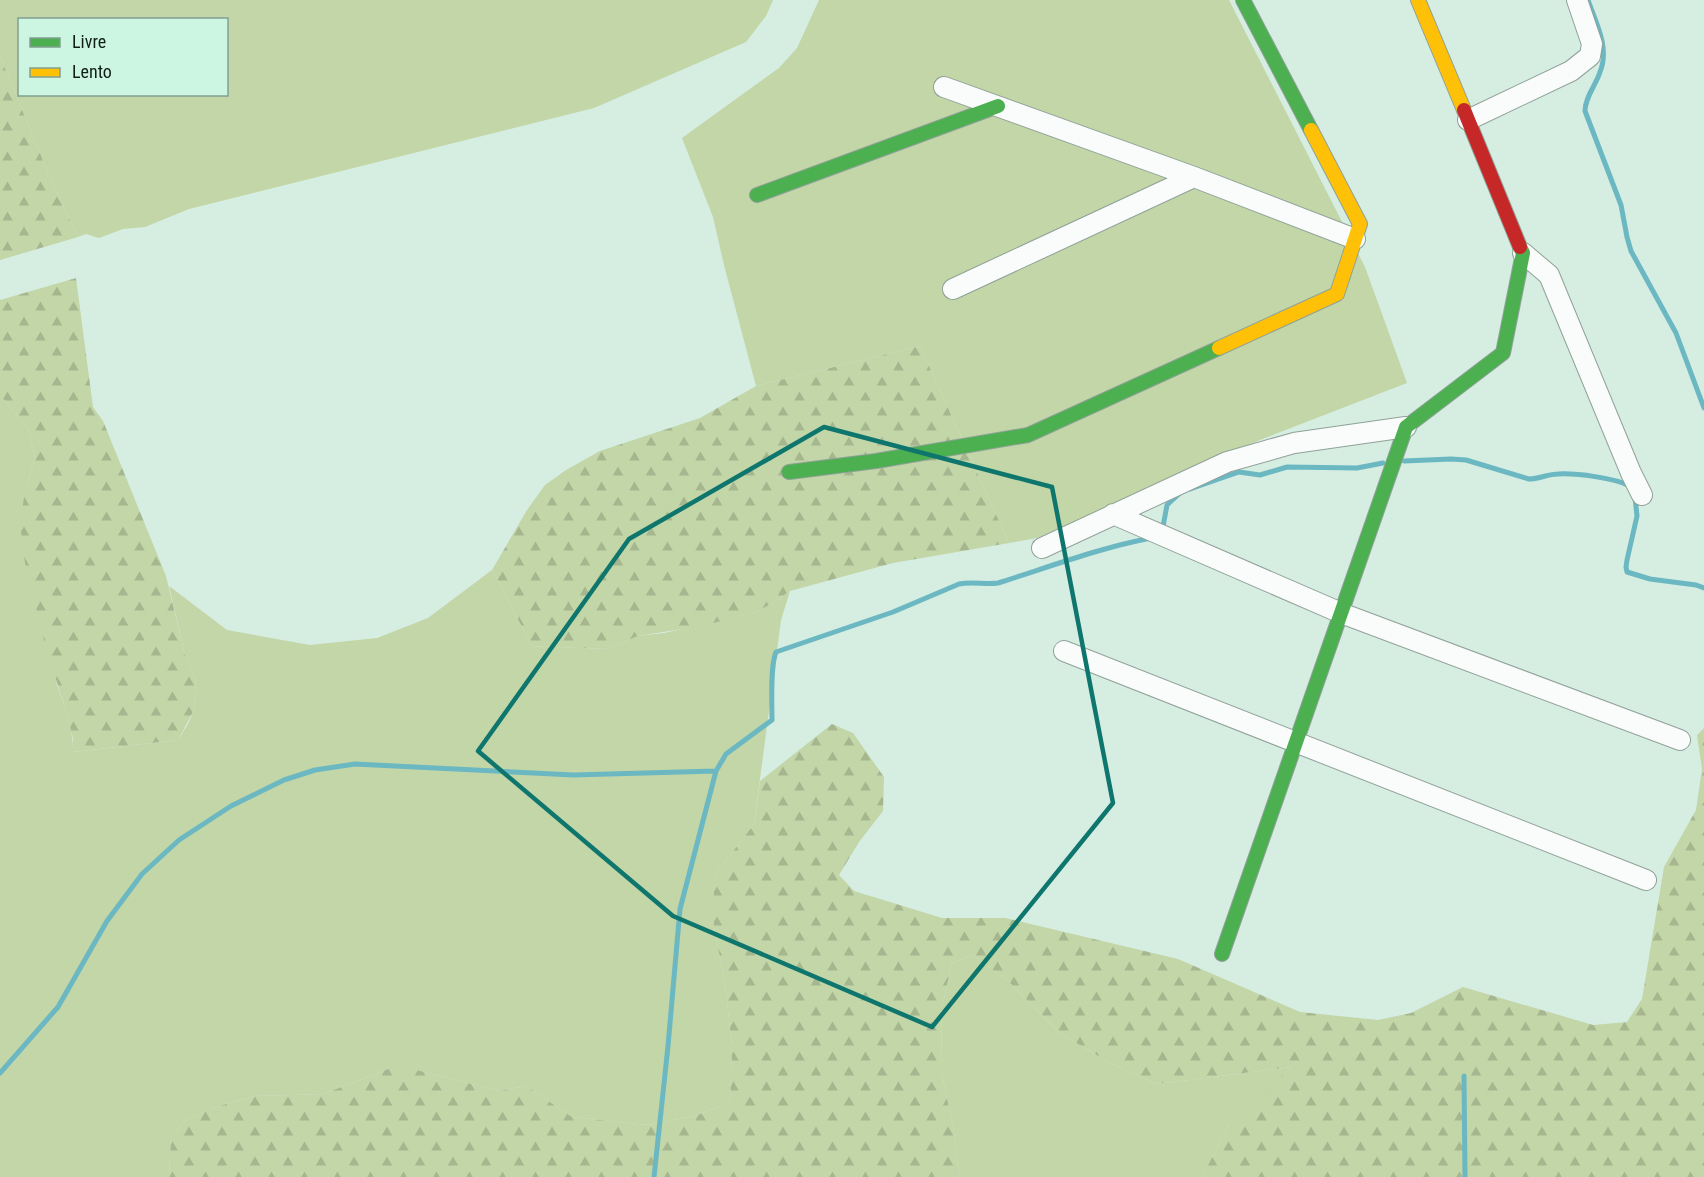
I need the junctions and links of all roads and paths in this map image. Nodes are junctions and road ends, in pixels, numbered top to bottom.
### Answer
1 (1243, 0) edge
2 (1418, 0) edge
3 (1577, 0) edge
4 (944, 87) dead end
5 (998, 106) junction
6 (1468, 120) junction
7 (1194, 177) junction
8 (757, 195) dead end
9 (1356, 239) junction
10 (1523, 254) junction
11 (953, 289) dead end
12 (1406, 427) junction
13 (789, 472) dead end
14 (1642, 495) dead end
15 (1113, 514) junction
16 (1042, 548) dead end
17 (1341, 613) junction
18 (1064, 651) dead end
19 (1680, 740) dead end
20 (1296, 742) junction
21 (1646, 880) dead end
22 (1222, 954) dead end

1 - 9 street
2 - 6 street
3 - 6 street
4 - 5 street
5 - 7 street
5 - 8 street
6 - 10 street
7 - 9 street
7 - 11 street
9 - 13 street
10 - 12 street
10 - 14 street
12 - 15 street
12 - 17 street
15 - 16 street
15 - 17 street
17 - 19 street
17 - 20 street
18 - 20 street
20 - 21 street
20 - 22 street

